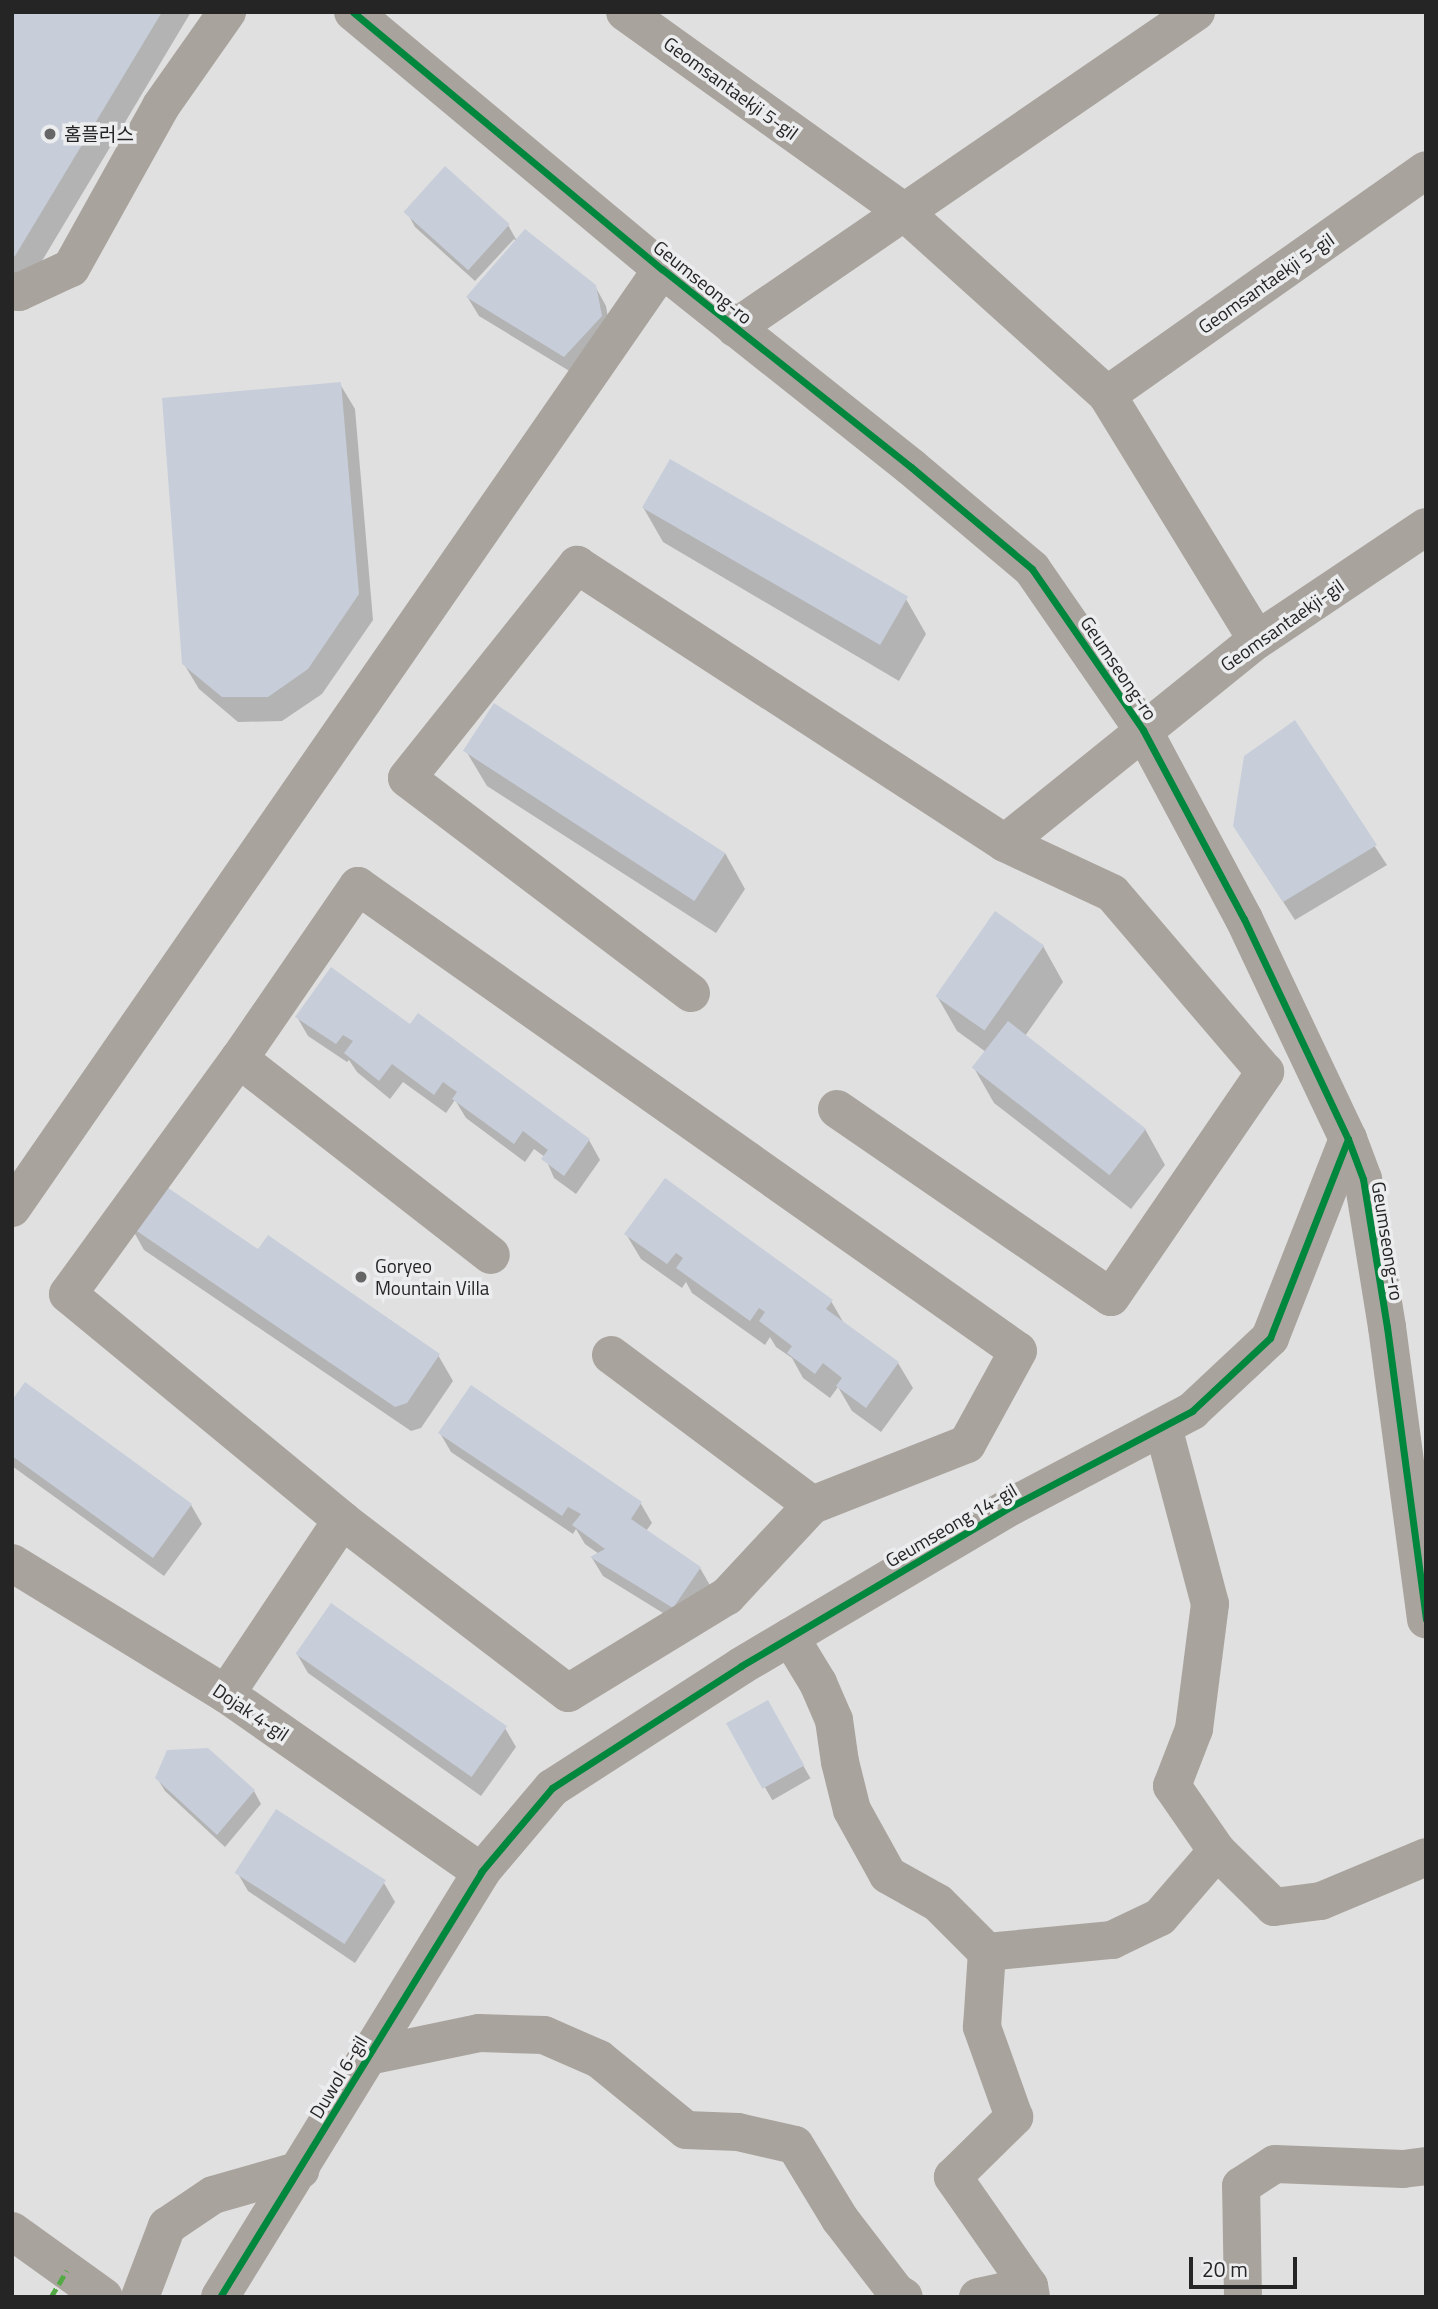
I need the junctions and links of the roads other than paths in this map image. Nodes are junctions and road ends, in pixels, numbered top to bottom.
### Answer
1 (227, 12) edge
2 (353, 12) edge
3 (625, 12) edge
4 (1196, 12) edge
5 (1426, 170) edge
6 (904, 212) junction
7 (662, 269) junction
8 (12, 291) edge
9 (735, 328) junction
10 (1107, 395) junction
11 (1426, 527) edge
12 (1257, 640) junction
13 (1143, 730) junction
14 (1005, 843) junction
15 (691, 993) dead end
16 (239, 1059) junction
17 (837, 1108) dead end
18 (1348, 1139) junction
19 (12, 1208) edge
20 (491, 1255) dead end
21 (611, 1355) dead end
22 (1163, 1427) junction
23 (812, 1505) junction
24 (342, 1520) junction
25 (12, 1563) edge
26 (1426, 1619) edge
27 (790, 1637) junction
28 (226, 1694) junction
29 (1217, 1851) junction
30 (1426, 1857) edge
31 (481, 1872) junction
32 (987, 1952) junction
33 (369, 2056) junction
34 (1426, 2166) edge
35 (300, 2171) junction
36 (12, 2231) edge
37 (59, 2283) edge
38 (1030, 2292) edge
39 (104, 2297) edge
40 (140, 2297) edge
41 (220, 2297) edge
42 (904, 2297) edge
43 (978, 2297) edge
44 (1242, 2297) edge

1 - 8 street
2 - 7 street, Geumseong-ro
3 - 6 street, Geomsantaekji 5-gil
4 - 6 street
5 - 10 street, Geomsantaekji 5-gil
6 - 9 street
6 - 10 street, Geomsantaekji 5-gil
7 - 9 street, Geumseong-ro
7 - 19 street
9 - 13 street, Geumseong-ro
10 - 12 street, Geomsantaekji 5-gil
11 - 12 street, Geomsantaekji-gil
12 - 13 street, Geomsantaekji-gil
13 - 14 street, Geomsantaekji-gil
13 - 18 street, Geumseong-ro
14 - 15 street
14 - 17 street
16 - 20 street
16 - 23 street
16 - 24 street
18 - 22 street, Geumseong 14-gil
18 - 26 street, Geumseong-ro
21 - 23 street
22 - 27 street, Geumseong 14-gil
22 - 29 street
23 - 24 street
24 - 28 street
25 - 28 street, Dojak 4-gil
27 - 31 street, Geumseong 14-gil
27 - 32 street
28 - 31 street, Dojak 4-gil
29 - 30 street
29 - 32 street
31 - 33 street, Duwol 6-gil
32 - 38 street
33 - 35 street, Duwol 6-gil
33 - 42 street
34 - 44 street
35 - 40 street
35 - 41 street, Duwol 6-gil
36 - 37 street
37 - 39 street
38 - 43 street

